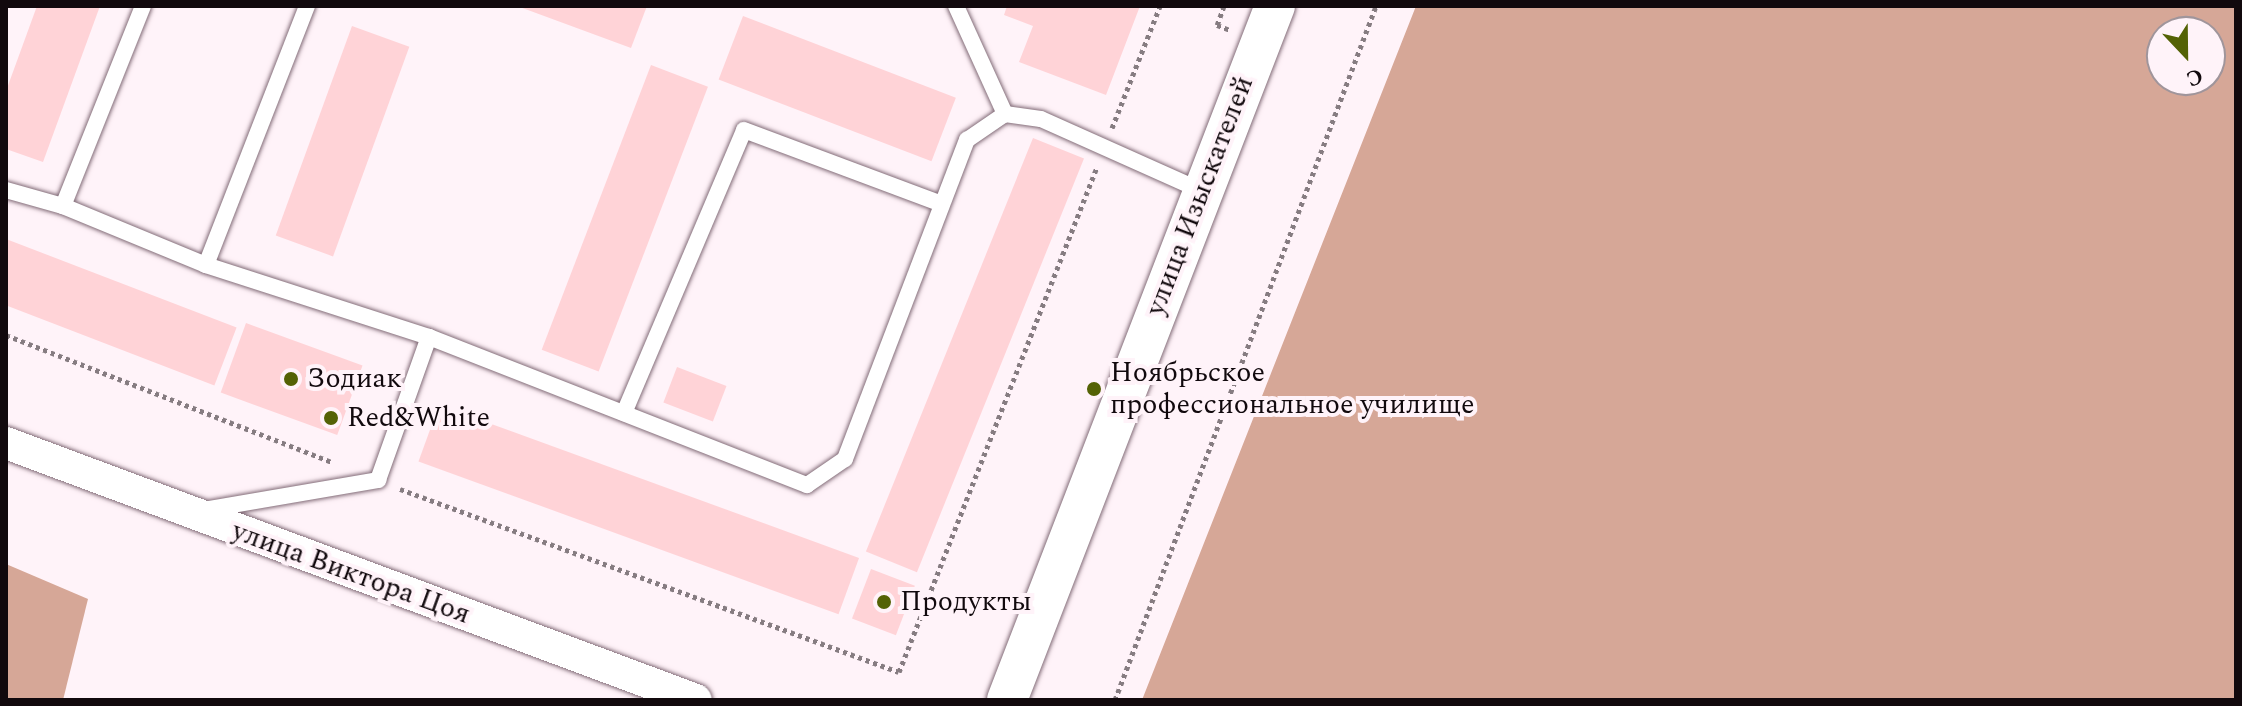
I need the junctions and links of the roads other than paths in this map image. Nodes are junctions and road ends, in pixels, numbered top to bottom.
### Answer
1 (143, 6) edge
2 (307, 6) edge
3 (956, 6) edge
4 (1275, 6) edge
5 (1005, 114) junction
6 (6, 190) edge
7 (1200, 190) junction
8 (942, 204) junction
9 (63, 206) junction
10 (206, 265) junction
11 (429, 337) junction
12 (624, 413) junction
13 (6, 443) edge
14 (187, 513) junction
15 (696, 700) edge
16 (1007, 700) edge

1 - 9 lane
2 - 10 lane
3 - 5 lane
4 - 7 street, улица Изыскателей
5 - 7 lane
5 - 8 lane
6 - 9 lane
7 - 16 street, улица Изыскателей
8 - 12 lane
8 - 12 lane
9 - 10 lane
10 - 11 lane
11 - 12 lane
11 - 14 lane
13 - 14 street, улица Виктора Цоя
14 - 15 street, улица Виктора Цоя

